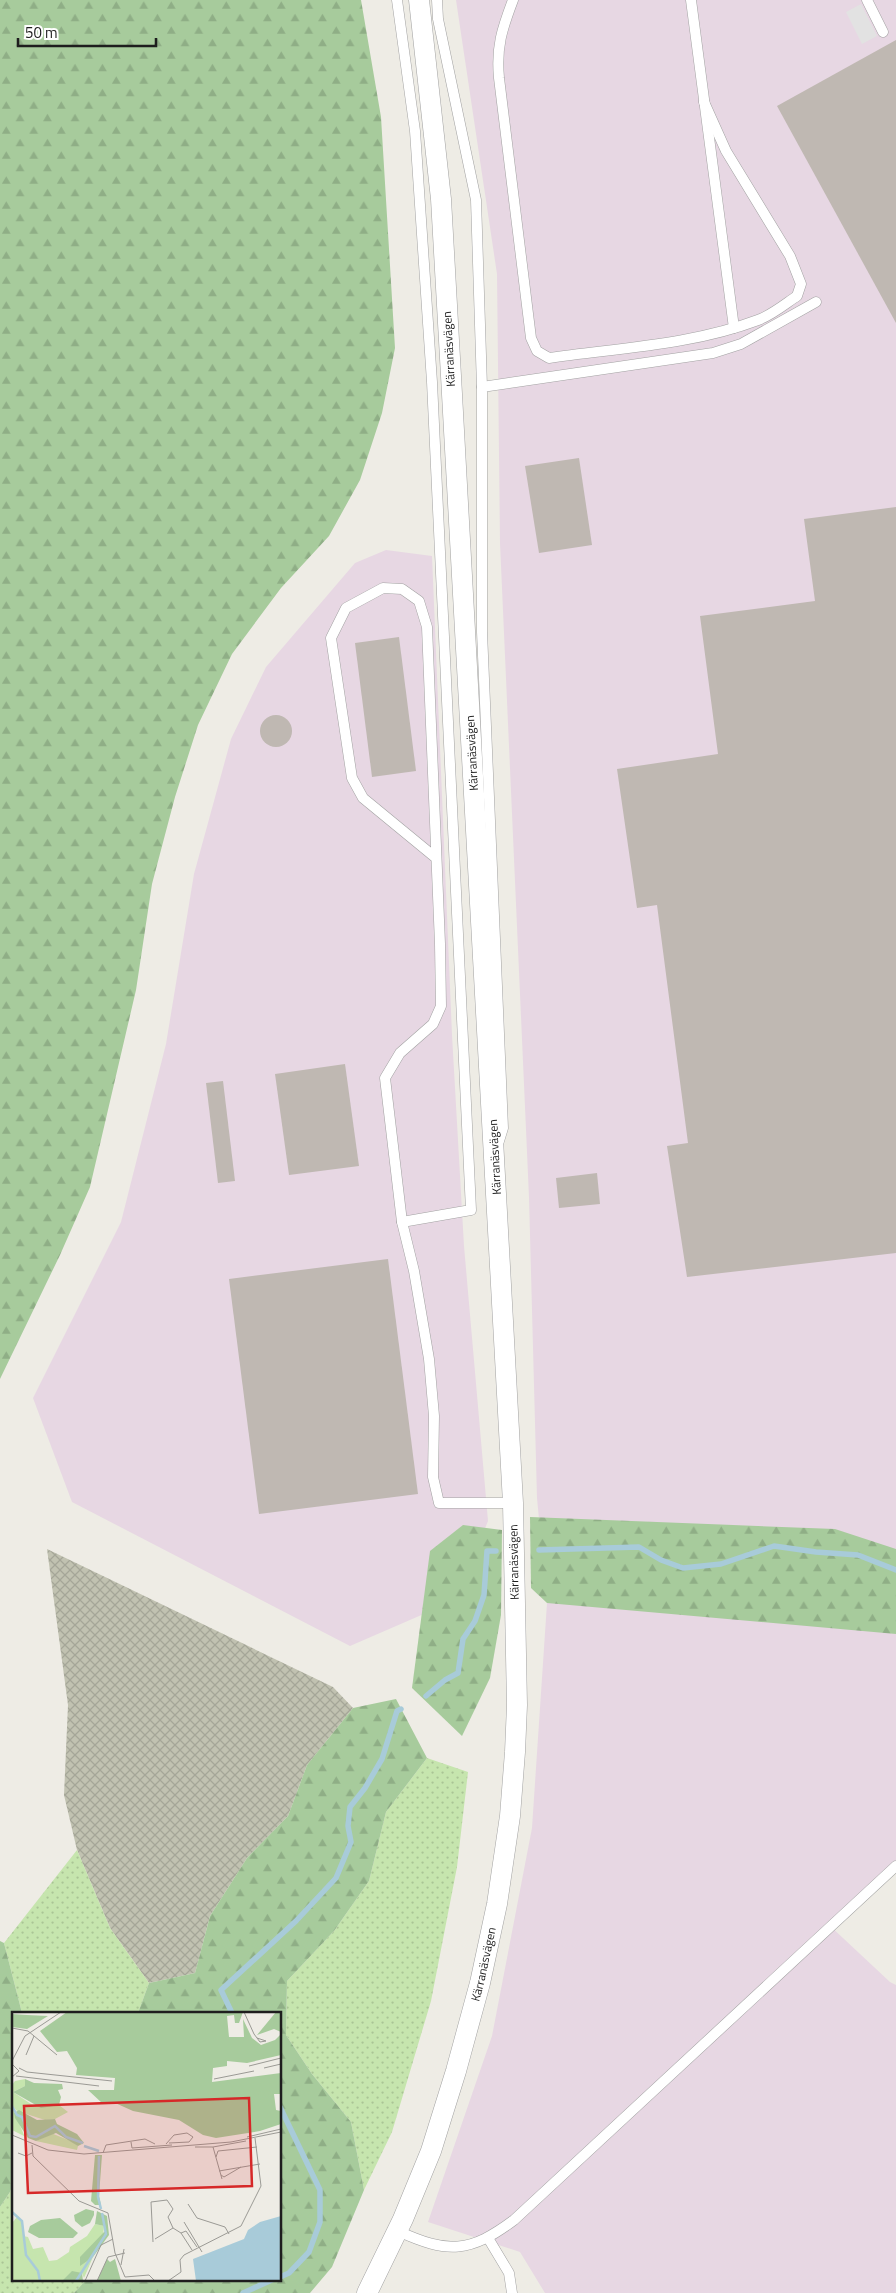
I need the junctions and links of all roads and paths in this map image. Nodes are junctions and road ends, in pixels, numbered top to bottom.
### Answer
1 (397, 0) edge
2 (419, 0) edge
3 (437, 0) edge
4 (513, 0) edge
5 (691, 0) edge
6 (868, 0) edge
7 (883, 32) dead end
8 (704, 102) junction
9 (816, 302) dead end
10 (734, 328) junction
11 (482, 387) junction
12 (436, 858) junction
13 (494, 1154) junction
14 (402, 1222) junction
15 (513, 1503) junction
16 (896, 1866) edge
17 (398, 2231) junction
18 (488, 2238) junction
19 (368, 2293) edge
20 (512, 2293) edge

1 - 14 lane
2 - 13 street, Kärranäsvägen
3 - 11 lane
4 - 10 lane
5 - 8 lane
6 - 7 lane
8 - 10 lane
8 - 10 lane
9 - 11 lane
11 - 13 lane
12 - 12 lane
12 - 14 lane
13 - 15 street, Kärranäsvägen
14 - 15 lane
15 - 17 street, Kärranäsvägen
16 - 18 lane
17 - 18 lane
17 - 19 street, Kärranäsvägen
18 - 20 lane

